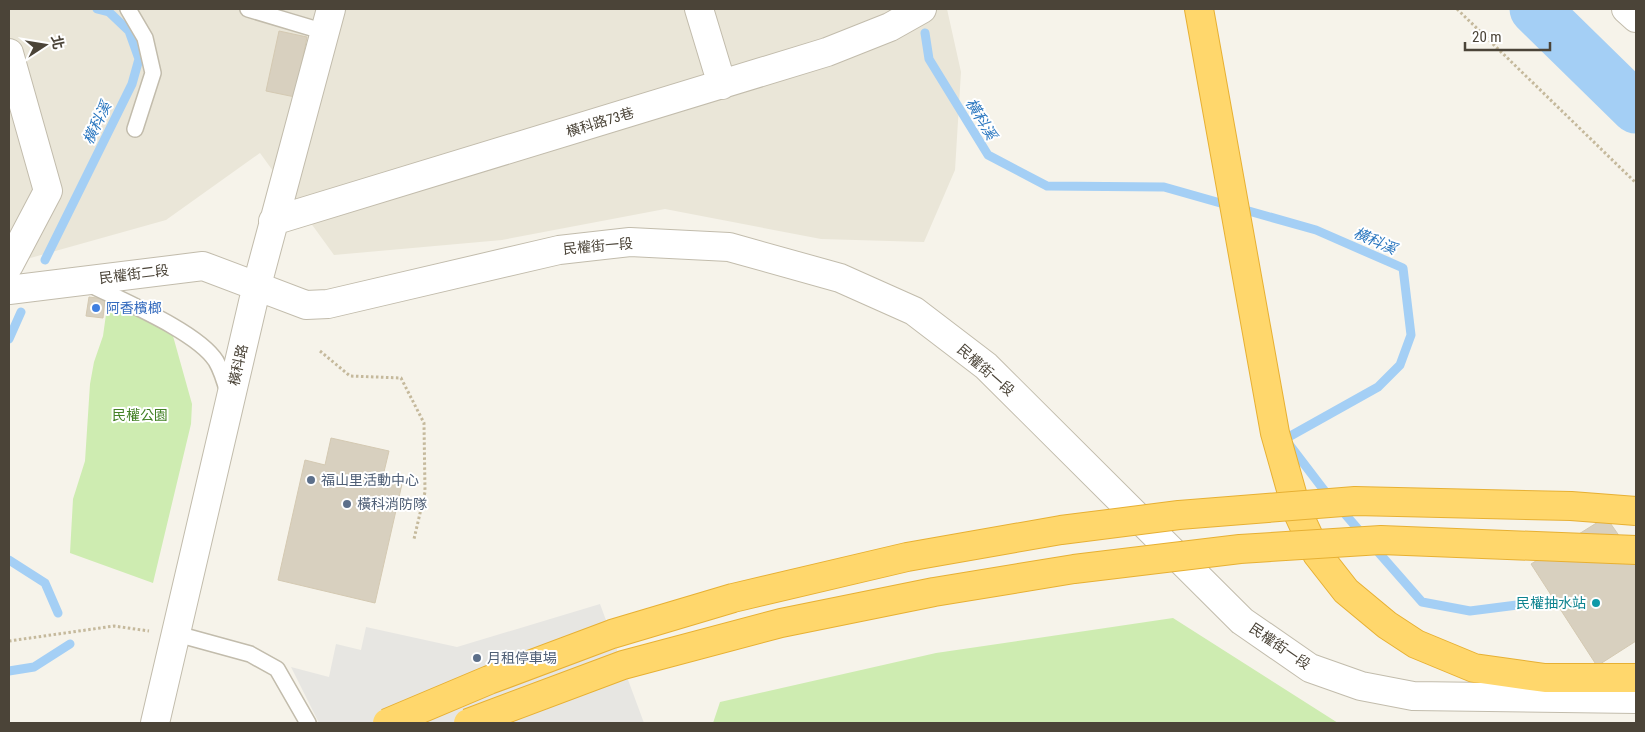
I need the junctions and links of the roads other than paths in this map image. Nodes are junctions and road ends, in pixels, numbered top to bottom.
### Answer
1 (128, 9) edge
2 (248, 9) edge
3 (699, 9) edge
4 (922, 9) edge
5 (1190, 9) edge
6 (1199, 9) edge
7 (1626, 9) edge
8 (1636, 18) edge
9 (328, 20) edge
10 (1206, 52) junction
11 (9, 53) edge
12 (722, 85) junction
13 (135, 129) dead end
14 (273, 221) junction
15 (9, 264) edge
16 (81, 280) junction
17 (257, 285) junction
18 (9, 290) edge
19 (230, 403) junction
20 (1636, 511) edge
21 (1636, 550) edge
22 (177, 634) junction
23 (1636, 678) edge
24 (1636, 699) edge
25 (155, 723) edge
26 (308, 723) edge
27 (387, 723) edge
28 (468, 723) edge

1 - 13 lane
2 - 9 lane
3 - 12 street
4 - 12 street, 橫科路73巷
5 - 10 highway
6 - 10 highway
7 - 8 street
9 - 14 street, 橫科路
10 - 23 highway, bridge
11 - 15 street
12 - 14 street, 橫科路73巷
14 - 17 street, 橫科路
16 - 17 street, 民權街二段
16 - 18 street, 民權街二段
16 - 19 lane
17 - 19 street, 橫科路
17 - 24 street, 民權街一段
19 - 22 street, 橫科路
20 - 27 highway, bridge
21 - 28 highway, bridge
22 - 25 street, 橫科路
22 - 26 lane

